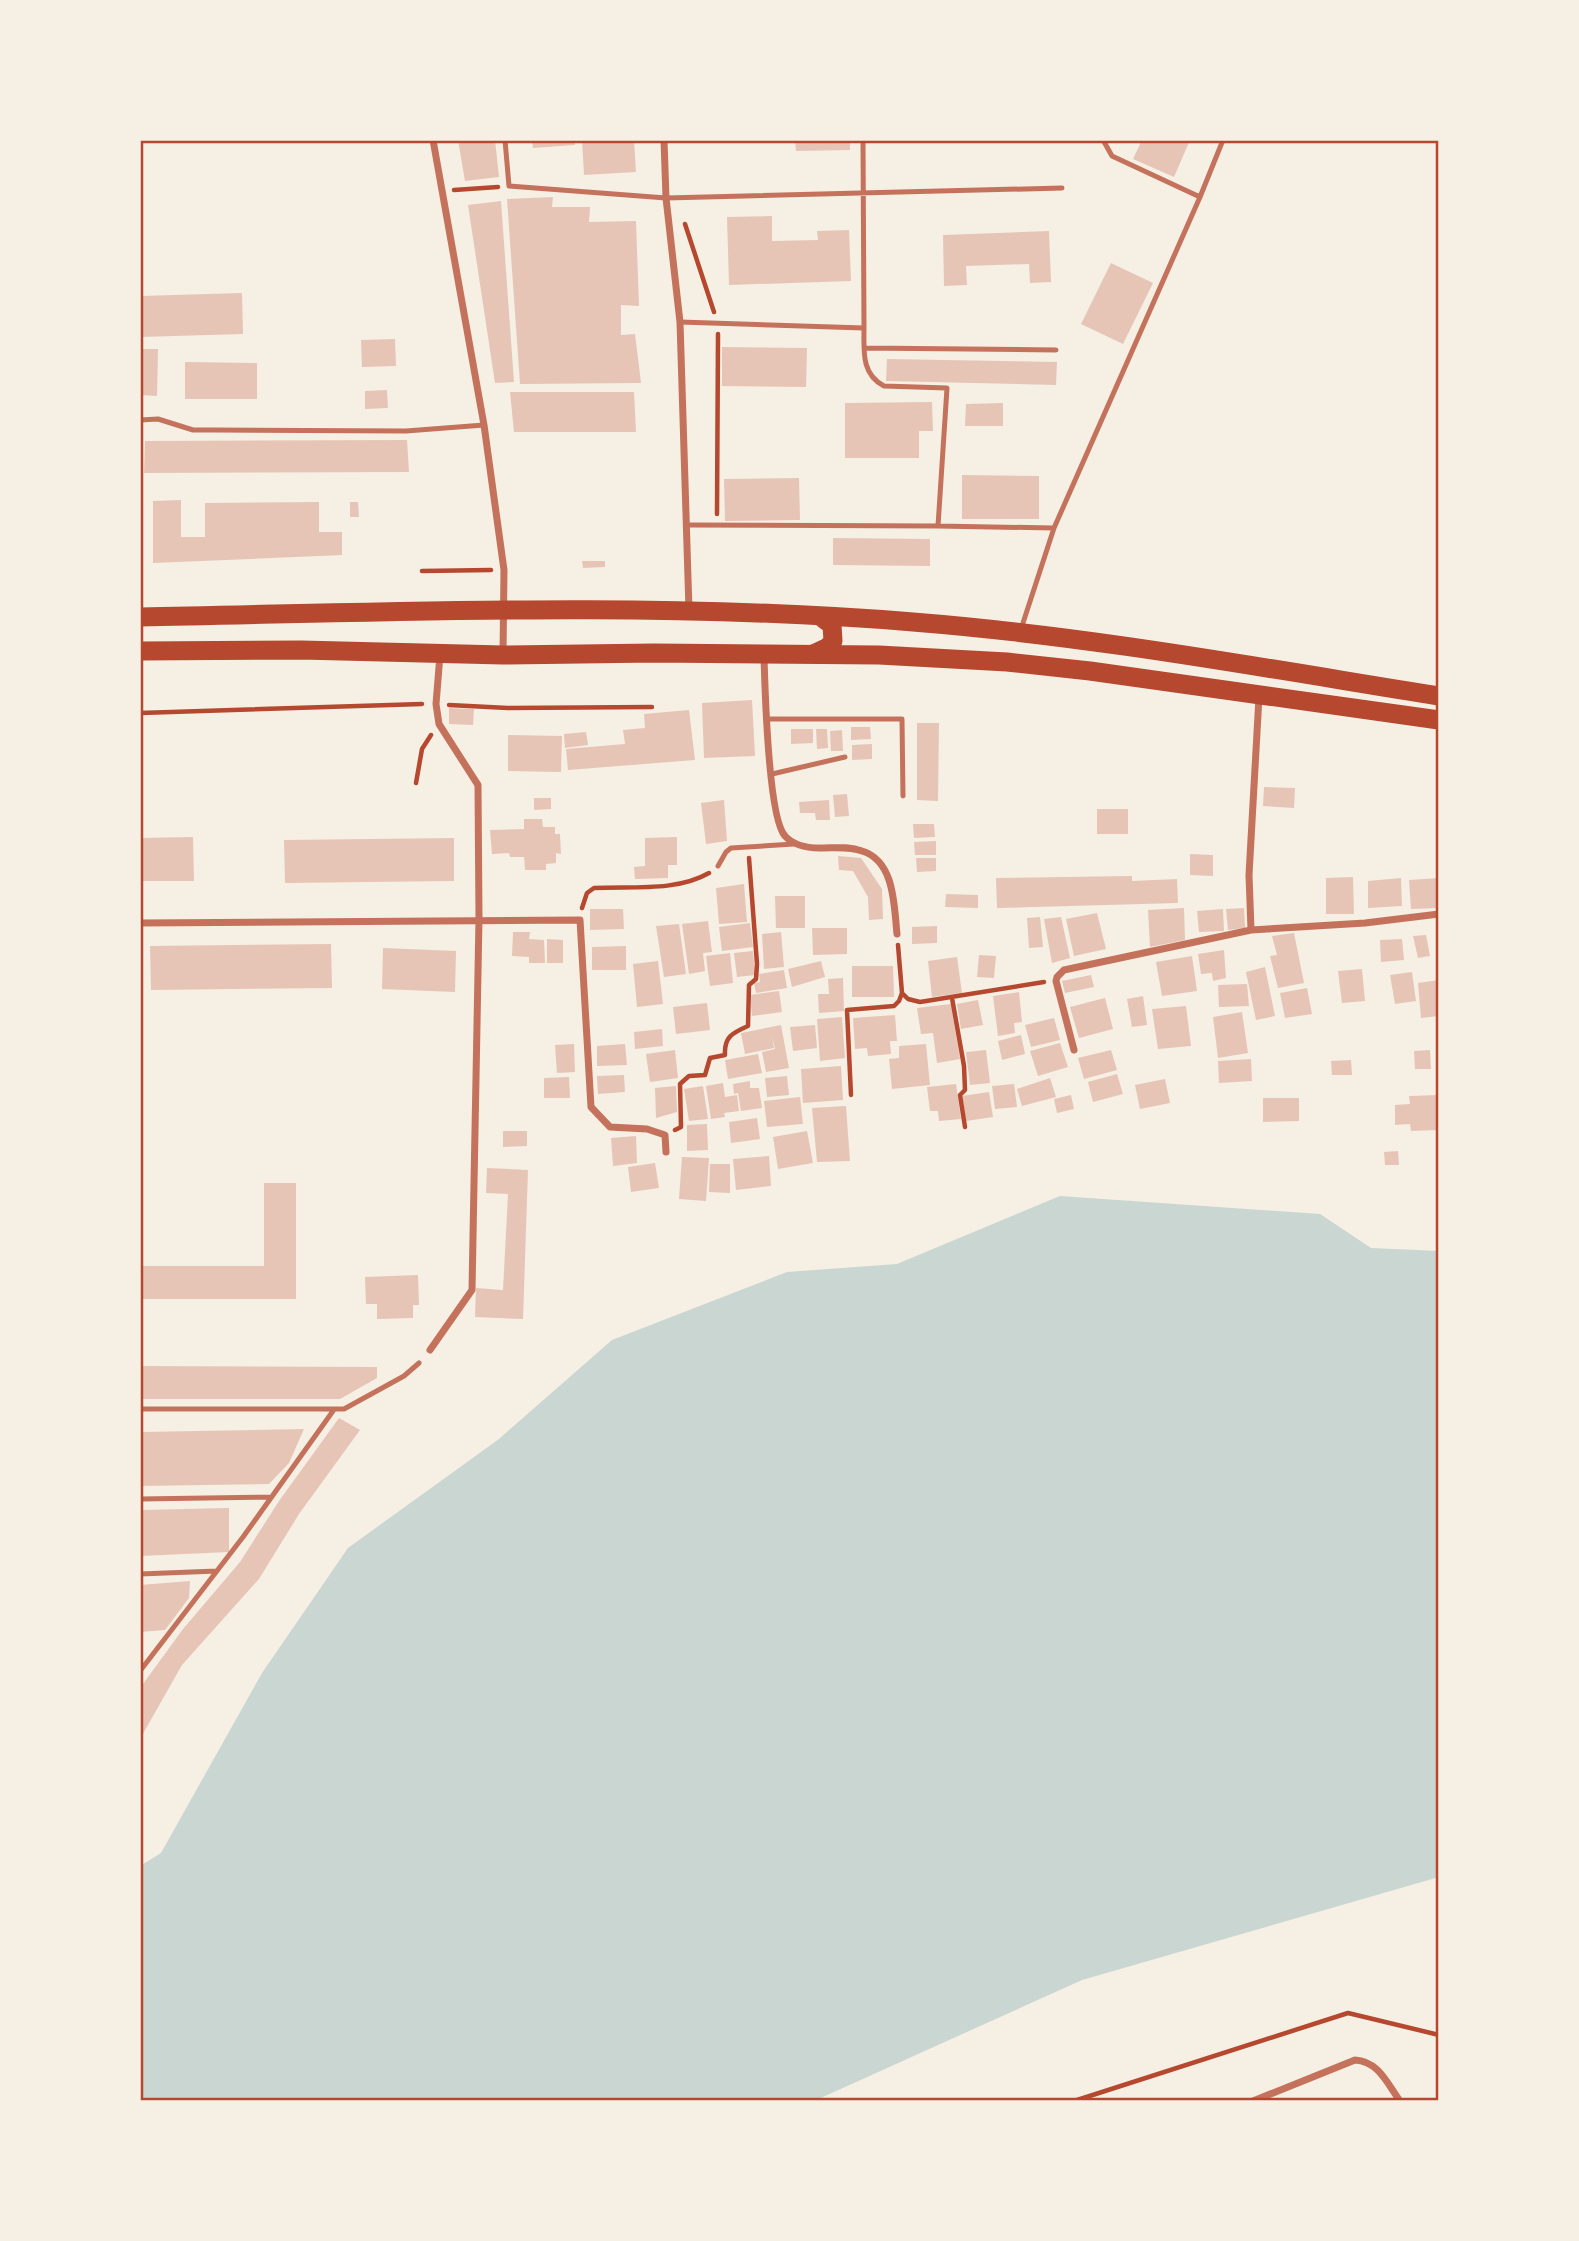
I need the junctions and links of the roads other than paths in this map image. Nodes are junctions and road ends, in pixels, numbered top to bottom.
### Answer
1 (433, 140) edge
2 (505, 140) edge
3 (664, 140) edge
4 (863, 140) edge
5 (1103, 140) edge
6 (1223, 140) edge
7 (1062, 188) dead end
8 (863, 193) junction
9 (1200, 197) junction
10 (666, 198) junction
11 (680, 322) junction
12 (864, 328) junction
13 (864, 348) junction
14 (1056, 350) dead end
15 (140, 420) edge
16 (484, 425) junction
17 (688, 525) junction
18 (938, 526) junction
19 (1054, 528) junction
20 (503, 610) junction
21 (689, 610) junction
22 (140, 617) edge
23 (821, 617) junction
24 (1020, 632) junction
25 (140, 651) edge
26 (764, 653) junction
27 (812, 654) junction
28 (440, 655) junction
29 (503, 655) junction
30 (1259, 696) junction
31 (1439, 696) edge
32 (766, 719) junction
33 (1439, 720) edge
34 (845, 757) dead end
35 (772, 774) junction
36 (903, 796) dead end
37 (794, 844) junction
38 (718, 866) road end
39 (1439, 914) edge
40 (479, 919) junction
41 (140, 923) edge
42 (1251, 930) junction
43 (897, 934) road end
44 (1074, 1050) dead end
45 (666, 1152) dead end
46 (430, 1350) dead end
47 (419, 1363) dead end
48 (140, 1409) edge
49 (333, 1410) junction
50 (271, 1497) junction
51 (140, 1499) edge
52 (217, 1571) junction
53 (140, 1574) edge
54 (140, 1671) edge
55 (1253, 2101) edge
56 (1400, 2101) edge

1 - 16 street
2 - 10 lane
3 - 10 street
4 - 8 lane
5 - 9 lane
6 - 9 lane
7 - 8 lane
8 - 10 lane
8 - 12 lane
9 - 19 lane
10 - 11 street
11 - 12 lane
11 - 17 street
12 - 13 lane
13 - 14 lane
13 - 18 lane
15 - 16 lane
16 - 20 street
17 - 18 lane
17 - 21 street
18 - 19 lane
19 - 24 lane
20 - 21 highway
20 - 22 highway
20 - 29 street
21 - 23 highway
23 - 24 highway
23 - 27 highway
24 - 31 highway
25 - 28 highway
26 - 27 highway
26 - 29 highway
26 - 32 street
27 - 30 highway
28 - 29 highway
28 - 40 street
30 - 33 highway
30 - 42 street
32 - 35 street
32 - 36 lane
34 - 35 lane
35 - 37 street
37 - 38 lane
37 - 43 street
39 - 42 street
40 - 41 street
40 - 45 street
40 - 46 street
42 - 44 street
47 - 49 lane
48 - 49 lane
49 - 50 lane
50 - 51 lane
50 - 52 lane
52 - 53 lane
52 - 54 lane
55 - 56 street

